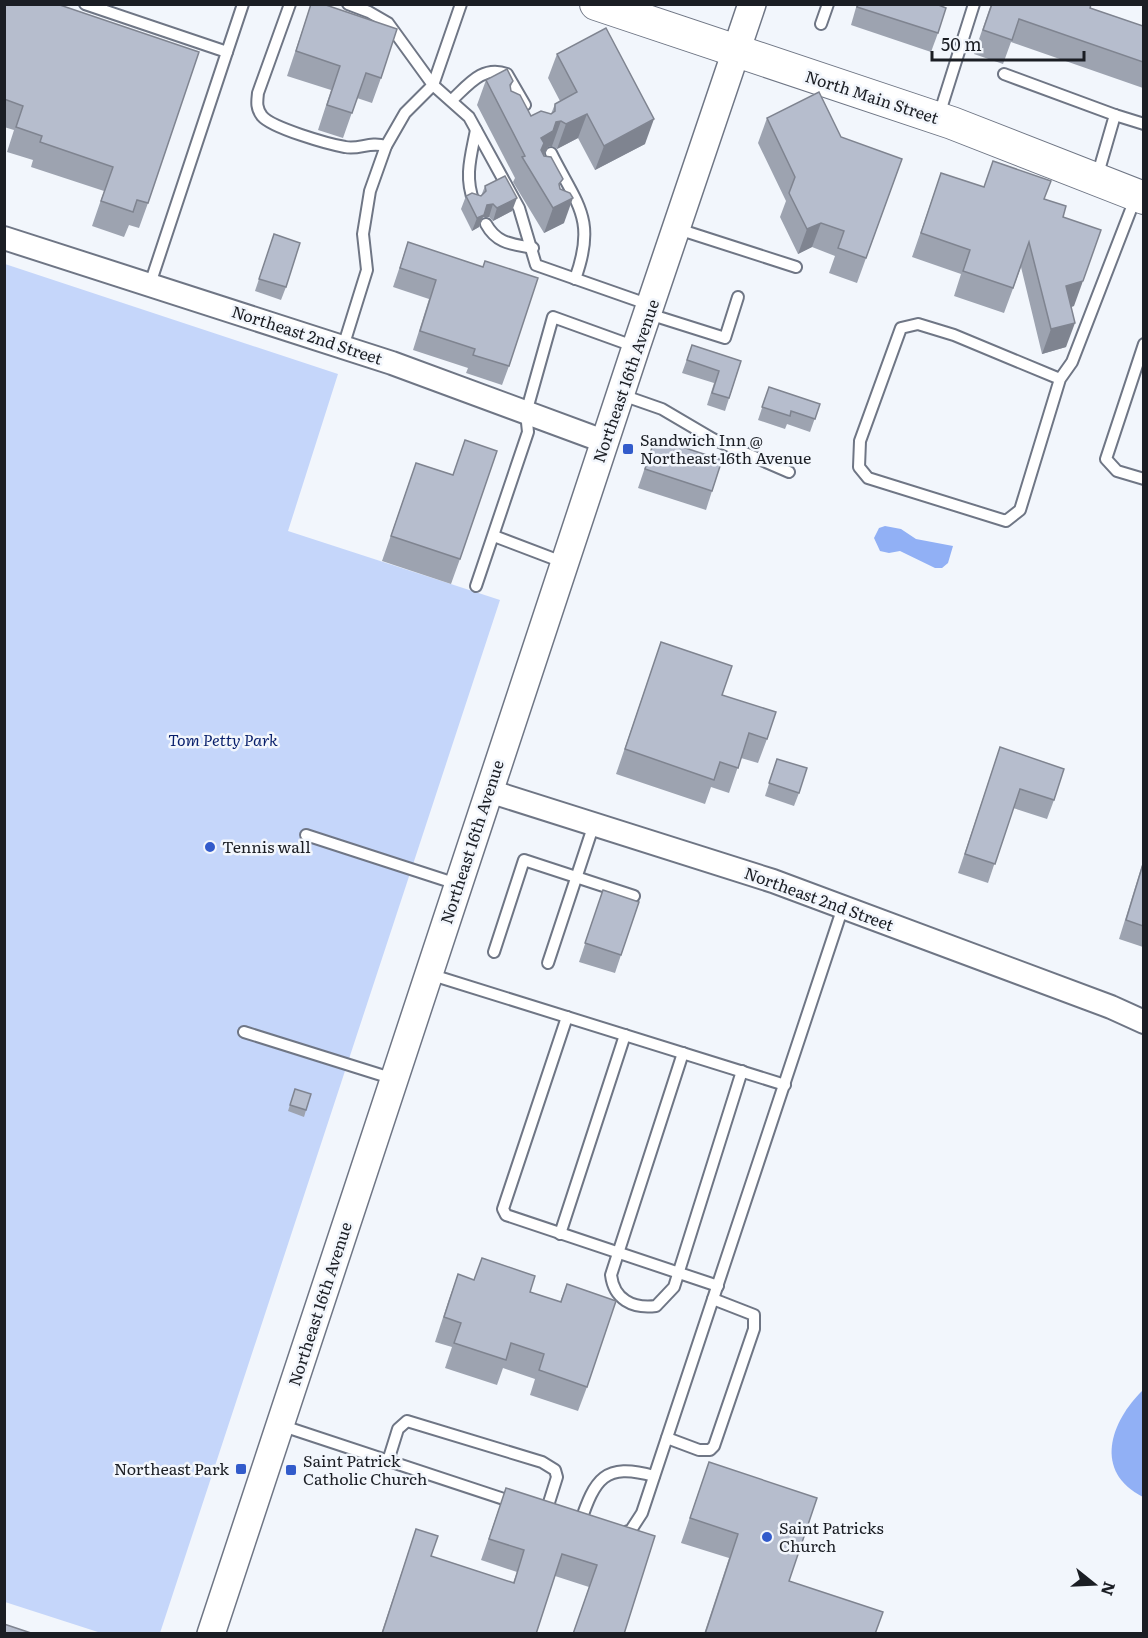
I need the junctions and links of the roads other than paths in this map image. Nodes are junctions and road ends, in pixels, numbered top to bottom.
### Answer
1 (85, 4) edge
2 (243, 4) edge
3 (290, 4) edge
4 (348, 4) edge
5 (461, 4) edge
6 (596, 4) edge
7 (752, 4) edge
8 (828, 4) edge
9 (974, 4) edge
10 (821, 24) dead end
11 (227, 52) junction
12 (737, 52) junction
13 (1004, 74) dead end
14 (433, 86) junction
15 (452, 100) junction
16 (526, 113) edge
17 (483, 115) dead end
18 (1115, 115) junction
19 (469, 117) junction
20 (938, 119) junction
21 (1143, 124) edge
22 (476, 130) junction
23 (485, 145) junction
24 (498, 145) dead end
25 (387, 146) junction
26 (551, 153) edge
27 (514, 175) dead end
28 (502, 176) junction
29 (1097, 180) junction
30 (1140, 197) edge
31 (474, 202) edge
32 (519, 208) junction
33 (531, 208) dead end
34 (569, 210) edge
35 (581, 211) junction
36 (486, 224) edge
37 (678, 229) junction
38 (4, 238) edge
39 (533, 248) junction
40 (796, 267) dead end
41 (575, 279) junction
42 (150, 284) junction
43 (738, 297) dead end
44 (650, 310) junction
45 (1143, 344) edge
46 (343, 347) junction
47 (636, 347) junction
48 (1060, 379) junction
49 (622, 395) junction
50 (526, 413) junction
51 (606, 442) junction
52 (789, 472) dead end
53 (1143, 479) edge
54 (494, 536) junction
55 (566, 563) junction
56 (476, 586) dead end
57 (489, 791) junction
58 (594, 824) junction
59 (306, 835) dead end
60 (576, 877) junction
61 (458, 885) junction
62 (634, 896) dead end
63 (843, 907) junction
64 (494, 952) dead end
65 (548, 963) dead end
66 (429, 974) junction
67 (567, 1017) junction
68 (1143, 1022) edge
69 (244, 1032) dead end
70 (625, 1035) junction
71 (683, 1053) junction
72 (742, 1071) junction
73 (394, 1079) junction
74 (785, 1085) junction
75 (560, 1234) junction
76 (618, 1253) junction
77 (678, 1273) junction
78 (718, 1286) junction
79 (713, 1299) junction
80 (280, 1425) junction
81 (667, 1438) junction
82 (388, 1461) junction
83 (654, 1476) junction
84 (524, 1505) edge
85 (535, 1509) edge
86 (546, 1512) junction
87 (558, 1516) edge
88 (569, 1520) edge
89 (610, 1532) edge
90 (211, 1634) edge

1 - 11 lane
2 - 11 lane
3 - 25 lane
4 - 14 lane
5 - 14 lane
6 - 12 main road, North Main Street
7 - 12 street, Northeast 16th Avenue
8 - 10 lane
9 - 20 lane
11 - 42 lane
12 - 20 main road, North Main Street
12 - 37 street, Northeast 16th Avenue
13 - 18 lane
14 - 15 lane
14 - 25 lane
15 - 16 lane
15 - 19 lane
17 - 19 lane
18 - 21 lane
18 - 29 lane
19 - 22 lane
20 - 29 main road, North Main Street
22 - 23 lane
22 - 31 lane
23 - 24 lane
23 - 28 lane
25 - 46 lane
26 - 35 lane
27 - 28 lane
28 - 32 lane
29 - 30 main road, North Main Street
30 - 48 lane
32 - 33 lane
32 - 39 lane
34 - 35 lane
35 - 41 lane
36 - 39 lane
37 - 40 lane
37 - 44 street, Northeast 16th Avenue
38 - 42 street, Northeast 2nd Street
39 - 41 lane
41 - 44 lane
42 - 46 street, Northeast 2nd Street
43 - 44 lane
44 - 47 street, Northeast 16th Avenue
45 - 53 lane
46 - 50 street, Northeast 2nd Street
47 - 49 street, Northeast 16th Avenue
47 - 50 lane
48 - 48 lane
49 - 51 street, Northeast 16th Avenue
49 - 52 lane
50 - 51 street, Northeast 2nd Street
50 - 54 lane
51 - 55 street, Northeast 16th Avenue
54 - 55 lane
54 - 56 lane
55 - 57 street, Northeast 16th Avenue
57 - 58 street, Northeast 2nd Street
57 - 61 street, Northeast 16th Avenue
58 - 60 lane
58 - 63 street, Northeast 2nd Street
59 - 61 lane
60 - 62 lane
60 - 64 lane
60 - 65 lane
61 - 66 street, Northeast 16th Avenue
63 - 68 street, Northeast 2nd Street
63 - 74 lane
66 - 67 lane
66 - 73 street, Northeast 16th Avenue
67 - 70 lane
67 - 75 lane
69 - 73 lane
70 - 71 lane
70 - 75 lane
71 - 72 lane
71 - 76 lane
72 - 74 lane
72 - 77 lane
73 - 80 street, Northeast 16th Avenue
74 - 78 lane
75 - 76 lane
76 - 77 lane
76 - 77 lane
77 - 78 lane
78 - 79 lane
79 - 81 lane
79 - 81 lane
80 - 82 lane
80 - 90 street, Northeast 16th Avenue
81 - 83 lane
82 - 84 lane
82 - 86 lane
83 - 88 lane
83 - 89 lane
85 - 86 lane
86 - 87 lane

